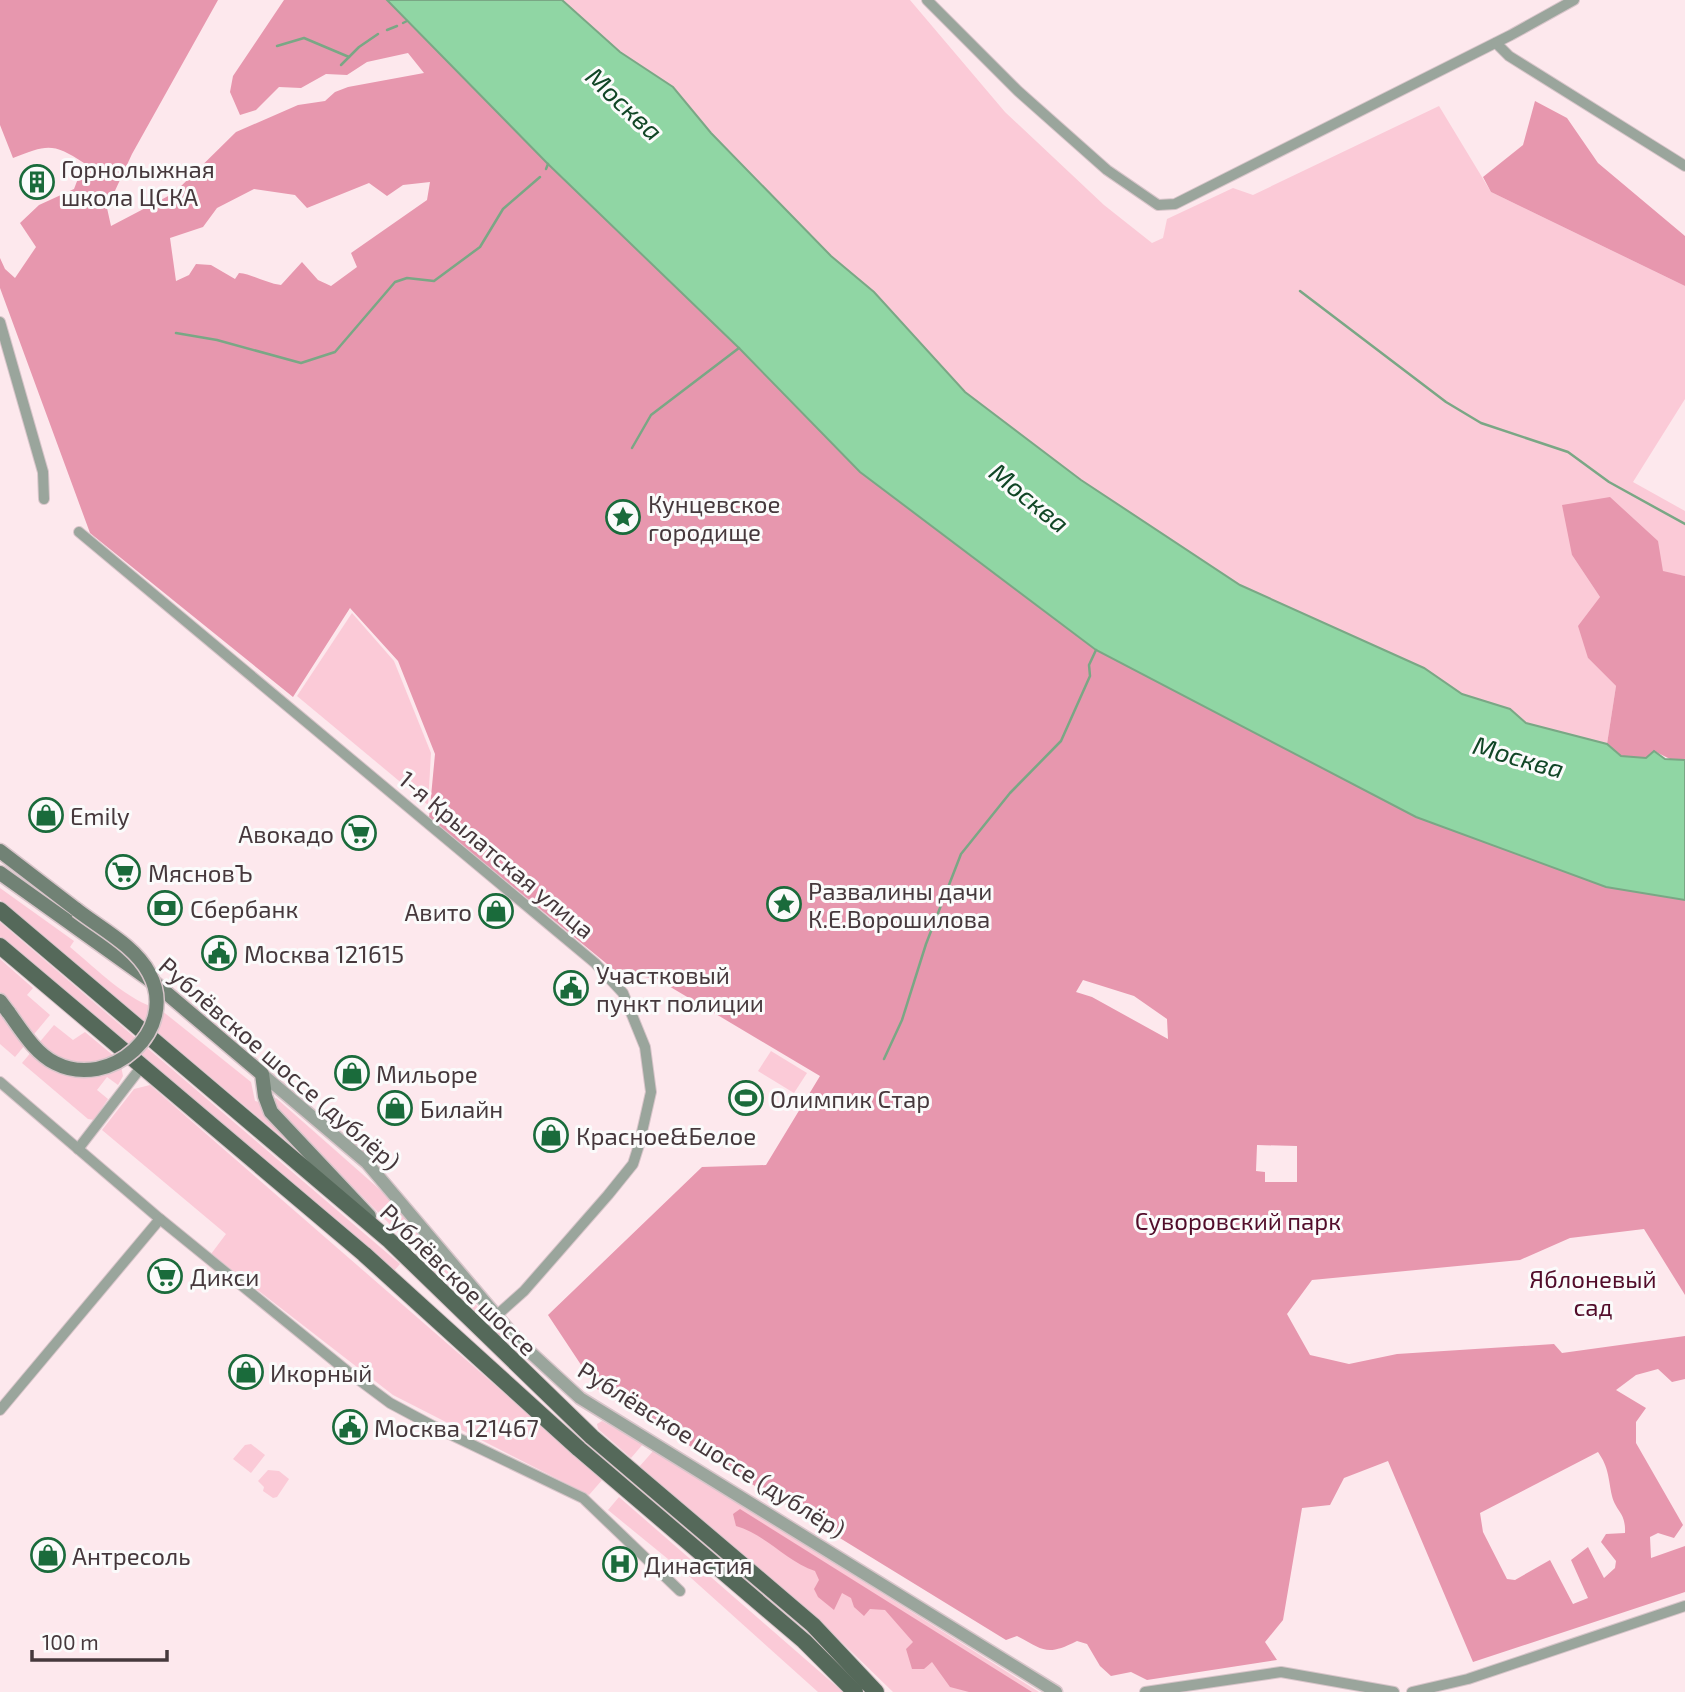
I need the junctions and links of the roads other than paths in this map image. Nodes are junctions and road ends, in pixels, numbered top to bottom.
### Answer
1 (928, 0) edge
2 (1574, 0) edge
3 (1496, 43) junction
4 (1685, 166) edge
5 (0, 322) edge
6 (44, 499) dead end
7 (79, 532) dead end
8 (0, 850) edge
9 (0, 873) edge
10 (0, 910) edge
11 (0, 946) edge
12 (4, 1007) edge
13 (142, 1066) junction
14 (262, 1074) junction
15 (0, 1082) edge
16 (78, 1149) junction
17 (160, 1219) junction
18 (390, 1241) junction
19 (496, 1316) junction
20 (0, 1410) edge
21 (680, 1591) dead end
22 (1685, 1606) edge
23 (855, 1692) edge
24 (876, 1692) edge
25 (1056, 1692) edge
26 (1145, 1692) edge
27 (1394, 1692) edge
28 (1412, 1692) edge

1 - 3 street
2 - 3 street
3 - 4 street
5 - 6 street
7 - 19 street, 1-я Крылатская улица
8 - 12 main road, bridge
9 - 14 main road, Рублёвское шоссе (дублёр)
10 - 18 main road, Рублёвское шоссе
11 - 13 main road, Рублёвское шоссе
13 - 16 street
13 - 23 main road, Рублёвское шоссе
14 - 18 main road
14 - 19 street, Рублёвское шоссе (дублёр)
15 - 16 street
16 - 17 street
17 - 20 street
17 - 21 street
18 - 24 main road, Рублёвское шоссе
19 - 25 street, Рублёвское шоссе (дублёр)
22 - 28 street
26 - 27 street

